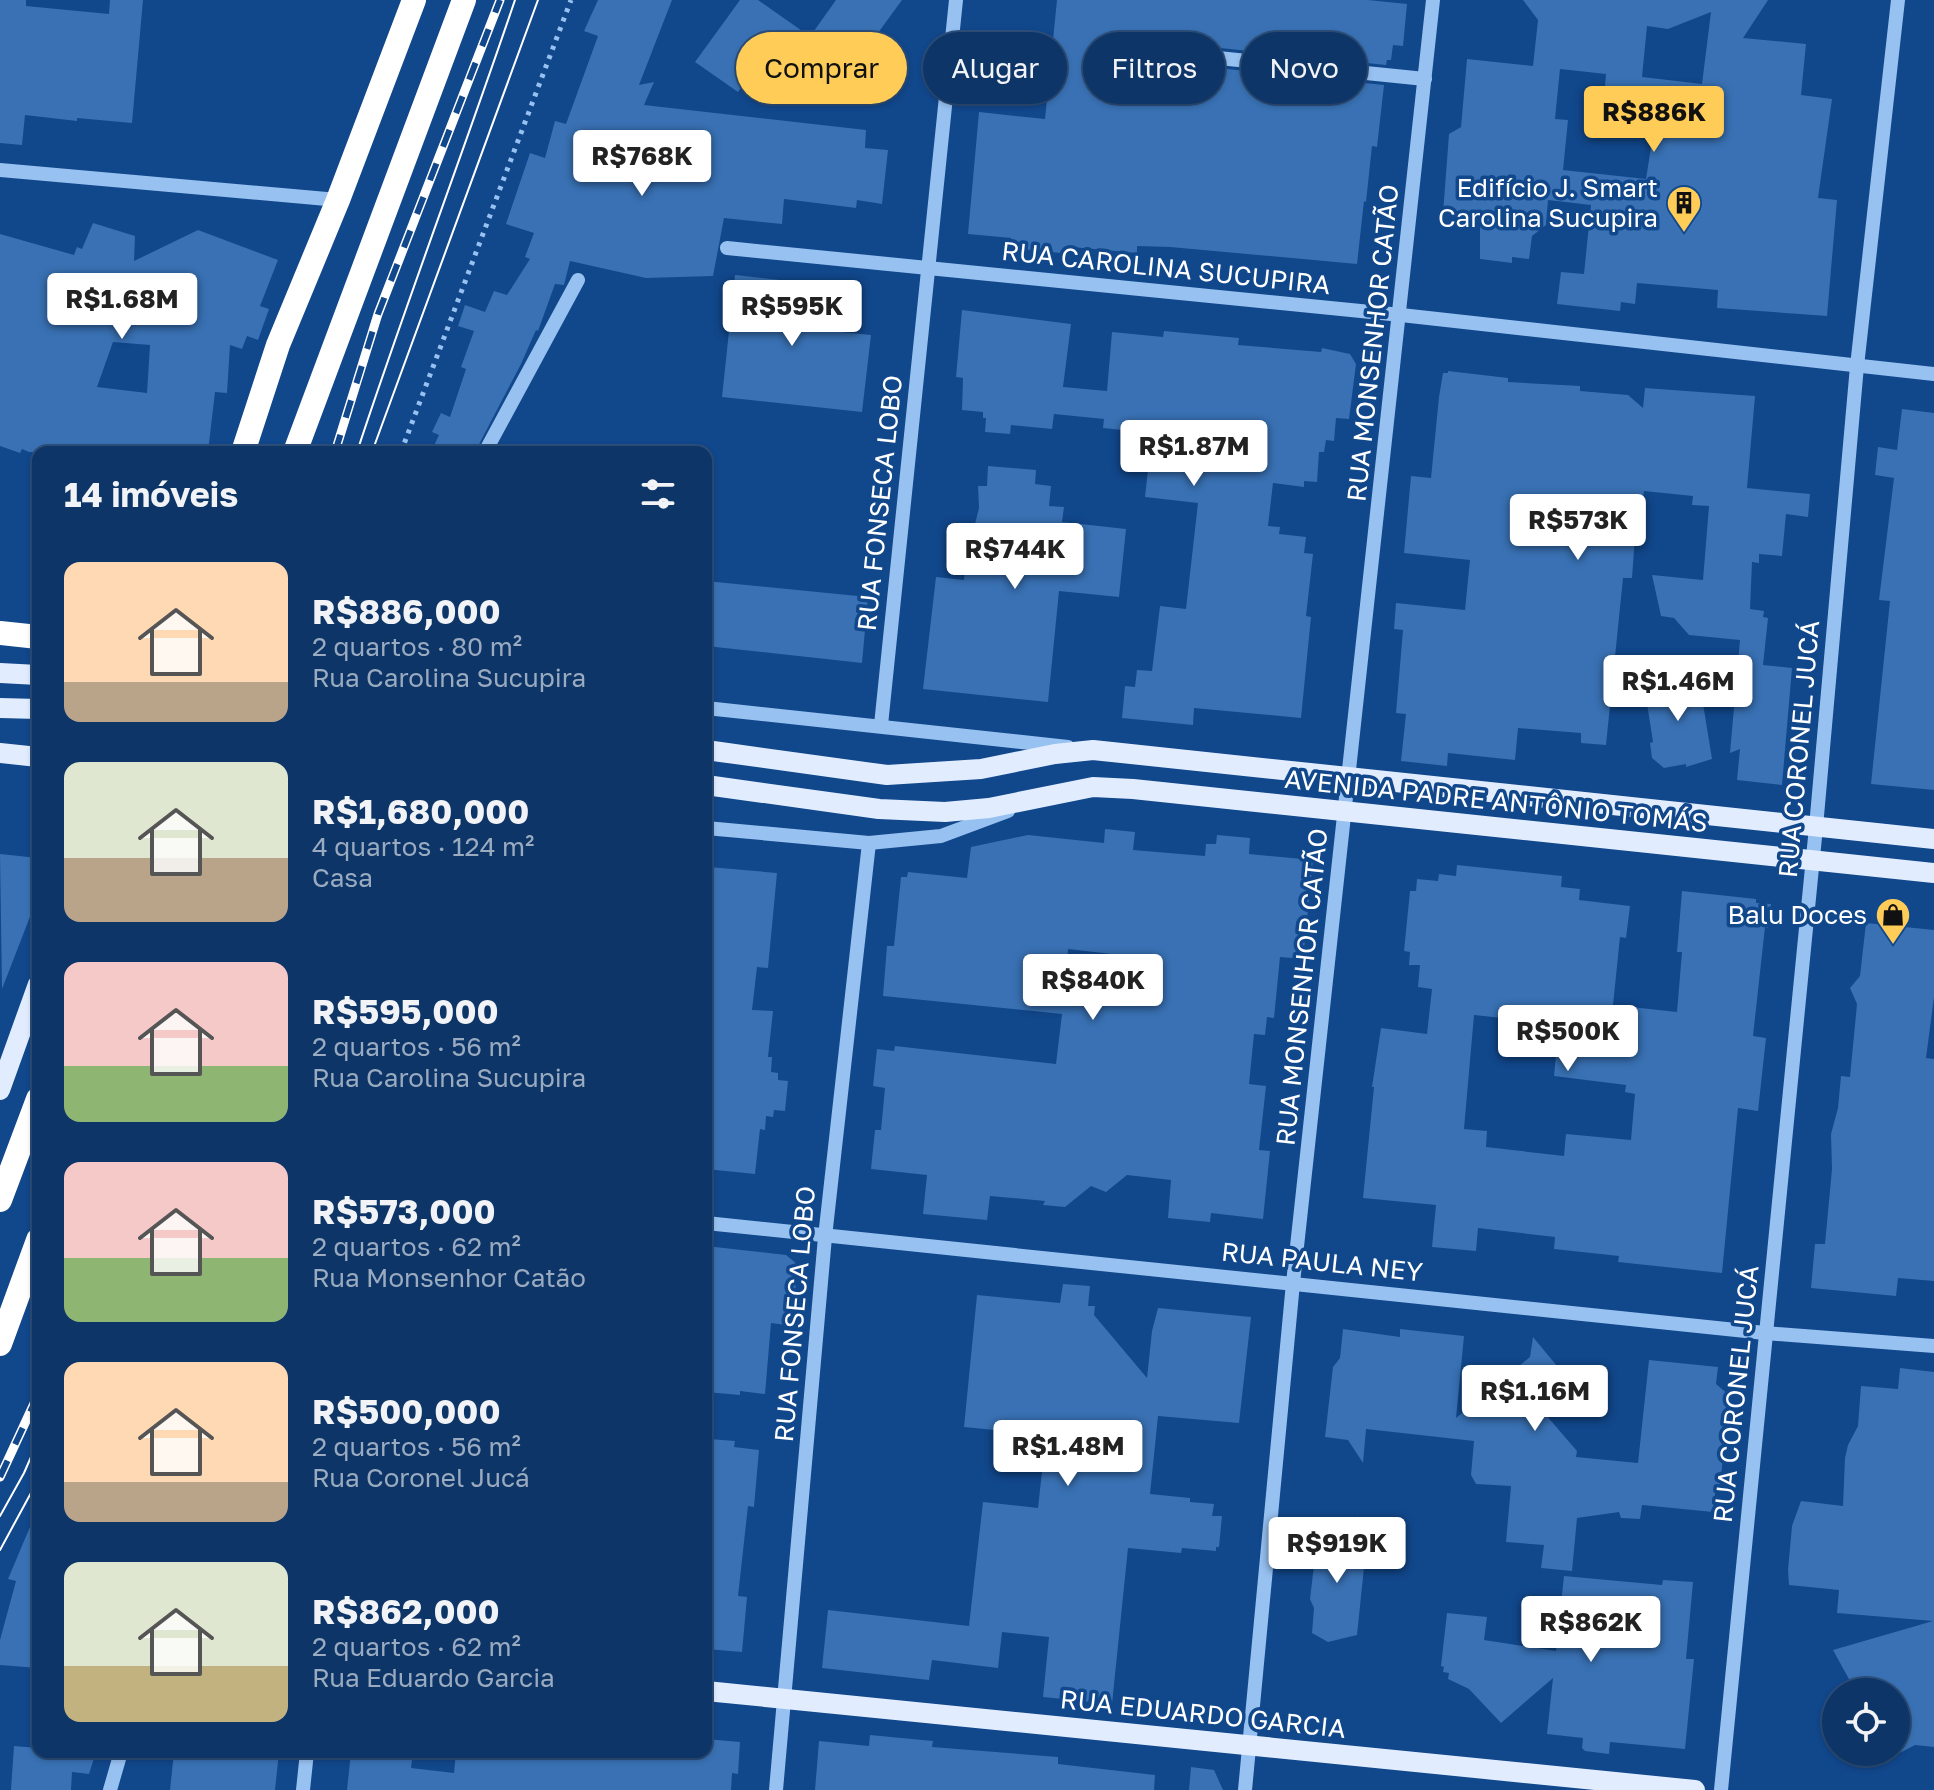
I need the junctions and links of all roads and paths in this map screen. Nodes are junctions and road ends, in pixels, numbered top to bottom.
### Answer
1 (414, 0) edge
2 (464, 0) edge
3 (571, 0) edge
4 (956, 0) edge
5 (1433, 0) edge
6 (1898, 0) edge
7 (1225, 59) edge
8 (1425, 79) junction
9 (0, 170) edge
10 (338, 200) junction
11 (727, 248) dead end
12 (928, 269) junction
13 (578, 280) dead end
14 (1401, 315) junction
15 (1857, 366) junction
16 (1934, 374) edge
17 (245, 446) edge
18 (297, 446) edge
19 (403, 446) edge
20 (488, 446) edge
21 (0, 633) edge
22 (32, 636) edge
23 (0, 673) edge
24 (32, 675) edge
25 (0, 708) edge
26 (32, 709) edge
27 (712, 709) edge
28 (881, 725) junction
29 (1093, 750) junction
30 (712, 751) edge
31 (0, 753) edge
32 (32, 756) edge
33 (1350, 777) junction
34 (712, 786) edge
35 (1053, 795) junction
36 (1346, 810) junction
37 (1816, 827) junction
38 (712, 829) edge
39 (1934, 839) edge
40 (869, 843) junction
41 (1812, 861) junction
42 (1934, 873) edge
43 (32, 995) edge
44 (9, 1039) edge
45 (0, 1090) edge
46 (32, 1115) edge
47 (0, 1200) edge
48 (712, 1224) edge
49 (825, 1237) junction
50 (32, 1256) edge
51 (1293, 1283) junction
52 (1765, 1333) junction
53 (0, 1344) edge
54 (1934, 1346) edge
55 (712, 1692) edge
56 (785, 1698) junction
57 (1250, 1745) junction
58 (119, 1758) edge
59 (306, 1758) edge
60 (110, 1790) edge
61 (303, 1790) edge
62 (776, 1790) edge
63 (1245, 1790) edge
64 (1695, 1790) edge
65 (1721, 1790) edge

1 - 10 highway
2 - 18 highway
3 - 19 path
4 - 12 street, RUA FONSECA LOBO
5 - 8 street, RUA MONSENHOR CATÃO
6 - 15 street, RUA CORONEL JUCÁ
7 - 8 street
8 - 14 street, RUA MONSENHOR CATÃO
9 - 10 street
10 - 17 highway
11 - 12 street, RUA CAROLINA SUCUPIRA
12 - 14 street, RUA CAROLINA SUCUPIRA
12 - 28 street, RUA FONSECA LOBO
13 - 20 street
14 - 15 street, RUA CAROLINA SUCUPIRA
14 - 33 street, RUA MONSENHOR CATÃO
15 - 16 street, RUA CAROLINA SUCUPIRA
15 - 37 street, RUA CORONEL JUCÁ
21 - 22 highway
23 - 24 main road
25 - 26 main road
27 - 28 street, AVENIDA PADRE ANTÔNIO TOMÁS
28 - 29 street, AVENIDA PADRE ANTÔNIO TOMÁS
29 - 30 main road, AVENIDA PADRE ANTÔNIO TOMÁS
29 - 33 main road, AVENIDA PADRE ANTÔNIO TOMÁS
31 - 32 main road
33 - 36 street, RUA MONSENHOR CATÃO
33 - 37 main road, AVENIDA PADRE ANTÔNIO TOMÁS
34 - 35 main road, AVENIDA PADRE ANTÔNIO TOMÁS
35 - 36 main road, AVENIDA PADRE ANTÔNIO TOMÁS
35 - 40 street, AVENIDA PADRE ANTÔNIO TOMÁS
36 - 41 main road, AVENIDA PADRE ANTÔNIO TOMÁS
36 - 51 street, RUA MONSENHOR CATÃO
37 - 39 main road, AVENIDA PADRE ANTÔNIO TOMÁS
37 - 41 street, RUA CORONEL JUCÁ
38 - 40 street, AVENIDA PADRE ANTÔNIO TOMÁS
40 - 49 street, RUA FONSECA LOBO
41 - 42 main road, AVENIDA PADRE ANTÔNIO TOMÁS
41 - 52 street, RUA CORONEL JUCÁ
43 - 44 main road
44 - 45 main road
46 - 47 highway
48 - 49 street, RUA PAULA NEY
49 - 51 street, RUA PAULA NEY
49 - 56 street, RUA FONSECA LOBO
50 - 53 highway
51 - 52 street, RUA PAULA NEY
51 - 57 street, RUA MONSENHOR CATÃO
52 - 54 street, RUA PAULA NEY
52 - 65 street, RUA CORONEL JUCÁ
55 - 56 main road, RUA EDUARDO GARCIA
56 - 57 main road, RUA EDUARDO GARCIA
56 - 62 street, RUA FONSECA LOBO
57 - 63 street, RUA MONSENHOR CATÃO
57 - 64 main road, RUA EDUARDO GARCIA
58 - 60 street
59 - 61 street

